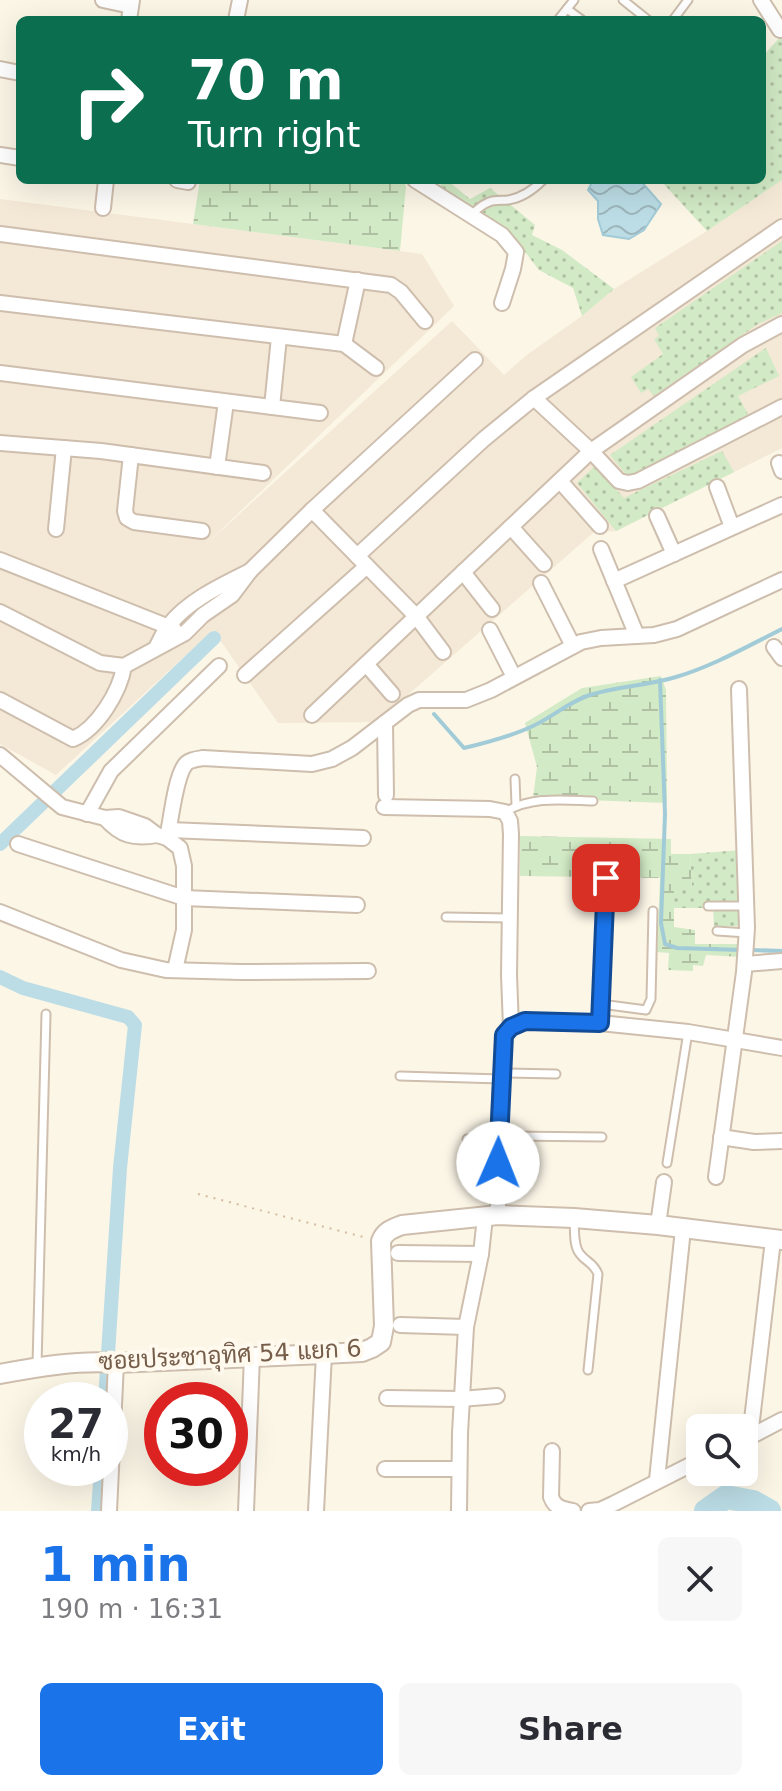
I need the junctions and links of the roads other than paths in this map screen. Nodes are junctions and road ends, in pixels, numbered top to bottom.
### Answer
1 (103, 0) edge
2 (574, 0) edge
3 (623, 0) edge
4 (761, 0) edge
5 (131, 9) edge
6 (567, 9) junction
7 (561, 16) edge
8 (577, 16) edge
9 (643, 16) edge
10 (780, 30) dead end
11 (106, 184) edge
12 (421, 184) edge
13 (539, 184) edge
14 (103, 208) dead end
15 (471, 215) junction
16 (782, 227) edge
17 (0, 234) edge
18 (358, 280) junction
19 (0, 303) edge
20 (502, 303) dead end
21 (425, 321) dead end
22 (782, 324) edge
23 (279, 337) junction
24 (344, 344) junction
25 (475, 360) dead end
26 (376, 368) dead end
27 (0, 373) edge
28 (534, 398) junction
29 (226, 402) junction
30 (272, 407) junction
31 (782, 407) edge
32 (320, 413) dead end
33 (0, 443) edge
34 (64, 448) junction
35 (591, 451) junction
36 (131, 455) junction
37 (217, 467) junction
38 (263, 473) dead end
39 (560, 481) junction
40 (717, 487) dead end
41 (782, 505) edge
42 (312, 510) junction
43 (657, 516) dead end
44 (600, 526) dead end
45 (511, 527) junction
46 (732, 527) junction
47 (56, 529) dead end
48 (202, 531) dead end
49 (601, 549) dead end
50 (674, 554) junction
51 (0, 560) edge
52 (362, 561) junction
53 (544, 564) dead end
54 (250, 571) junction
55 (463, 572) junction
56 (782, 580) edge
57 (614, 581) junction
58 (541, 583) dead end
59 (492, 609) dead end
60 (0, 612) edge
61 (416, 616) junction
62 (167, 626) junction
63 (490, 630) dead end
64 (185, 633) junction
65 (637, 636) junction
66 (573, 646) junction
67 (156, 648) junction
68 (443, 652) dead end
69 (366, 664) junction
70 (124, 666) junction
71 (219, 666) dead end
72 (245, 675) dead end
73 (514, 677) junction
74 (739, 689) dead end
75 (392, 694) dead end
76 (0, 700) edge
77 (312, 715) dead end
78 (385, 723) junction
79 (0, 755) edge
80 (515, 779) dead end
81 (593, 801) dead end
82 (510, 808) junction
83 (87, 814) junction
84 (164, 834) junction
85 (363, 838) dead end
86 (18, 844) dead end
87 (606, 878) dead end
88 (184, 898) junction
89 (357, 905) dead end
90 (708, 906) dead end
91 (746, 906) junction
92 (653, 911) dead end
93 (0, 912) edge
94 (446, 917) dead end
95 (510, 918) junction
96 (717, 931) dead end
97 (746, 937) junction
98 (745, 961) junction
99 (782, 961) edge
100 (175, 970) junction
101 (368, 971) dead end
102 (601, 1004) junction
103 (46, 1014) dead end
104 (600, 1023) junction
105 (511, 1027) junction
106 (688, 1032) junction
107 (735, 1040) junction
108 (782, 1048) edge
109 (556, 1074) dead end
110 (400, 1076) dead end
111 (501, 1076) junction
112 (498, 1136) junction
113 (602, 1137) dead end
114 (721, 1137) junction
115 (467, 1139) dead end
116 (782, 1141) edge
117 (667, 1163) dead end
118 (716, 1177) dead end
119 (664, 1182) dead end
120 (492, 1216) junction
121 (574, 1218) junction
122 (658, 1225) junction
123 (683, 1229) junction
124 (777, 1240) edge
125 (398, 1253) dead end
126 (481, 1254) junction
127 (400, 1325) dead end
128 (466, 1327) junction
129 (324, 1354) junction
130 (252, 1356) junction
131 (116, 1363) junction
132 (36, 1367) junction
133 (588, 1370) dead end
134 (0, 1374) edge
135 (497, 1396) dead end
136 (387, 1398) dead end
137 (461, 1399) junction
138 (751, 1414) edge
139 (782, 1420) edge
140 (758, 1432) edge
141 (552, 1451) dead end
142 (686, 1467) edge
143 (385, 1469) dead end
144 (459, 1469) junction
145 (657, 1480) junction
146 (562, 1510) edge
147 (109, 1511) edge
148 (246, 1511) edge
149 (316, 1511) edge
150 (459, 1511) edge
151 (589, 1511) edge

1 - 5 street
2 - 6 lane
3 - 9 lane
4 - 10 street
6 - 7 lane
6 - 8 lane
11 - 14 street
12 - 15 street
13 - 15 lane
15 - 20 street
16 - 28 street
17 - 18 street
18 - 21 street
18 - 24 street
19 - 23 street
22 - 35 street
23 - 24 street
23 - 30 street
24 - 26 street
25 - 42 street
27 - 29 street
28 - 35 street
28 - 52 street
29 - 30 street
29 - 37 street
30 - 32 street
31 - 35 street
33 - 34 street
34 - 36 street
34 - 47 street
35 - 39 street
36 - 37 street
36 - 48 street
37 - 38 street
39 - 44 street
39 - 45 street
40 - 46 street
41 - 46 street
42 - 52 street
42 - 54 street
43 - 50 street
45 - 53 street
45 - 55 street
46 - 50 street
49 - 57 street
50 - 57 street
51 - 62 street
52 - 61 street
52 - 72 street
54 - 62 street
54 - 64 street
55 - 59 street
55 - 61 street
56 - 65 street
57 - 65 street
58 - 66 street
60 - 70 street
61 - 68 street
61 - 69 street
62 - 64 street
62 - 67 street
63 - 73 street
64 - 67 street
65 - 66 street
66 - 73 street
67 - 70 street
69 - 75 street
69 - 77 street
70 - 76 street
71 - 83 street
73 - 78 street
74 - 91 street
78 - 82 street
78 - 84 street
79 - 83 street
80 - 82 lane
81 - 82 lane
82 - 95 street
83 - 84 street
84 - 85 street
84 - 88 street
86 - 88 street
87 - 102 lane
88 - 89 street
88 - 100 street
90 - 91 lane
91 - 97 street
92 - 102 lane
93 - 100 street
94 - 95 lane
95 - 105 street
96 - 97 lane
97 - 98 street
98 - 99 street
98 - 107 street
100 - 101 street
102 - 104 lane
103 - 132 lane
104 - 105 street
104 - 106 street
105 - 111 street
106 - 107 street
106 - 117 lane
107 - 108 street
107 - 114 street
109 - 111 lane
110 - 111 lane
111 - 112 street
112 - 113 lane
112 - 115 lane
112 - 120 street
114 - 116 street
114 - 118 street
119 - 122 street
120 - 121 street
120 - 126 street
120 - 129 street, ซอยประชาอุทิศ 54 แยก 6
121 - 122 street
121 - 133 lane
122 - 123 street
123 - 124 street
123 - 145 street
124 - 138 street
125 - 126 street
126 - 128 street
127 - 128 street
128 - 137 street
129 - 130 street, ซอยประชาอุทิศ 54 แยก 6
129 - 149 street
130 - 131 street, ซอยประชาอุทิศ 54 แยก 6
130 - 148 street
131 - 132 street, ซอยประชาอุทิศ 54 แยก 6
131 - 147 street
132 - 134 street, ซอยประชาอุทิศ 54 แยก 6
135 - 137 street
136 - 137 street
137 - 144 street
139 - 140 street
141 - 146 street
142 - 145 street
143 - 144 street
144 - 150 street
145 - 151 street

